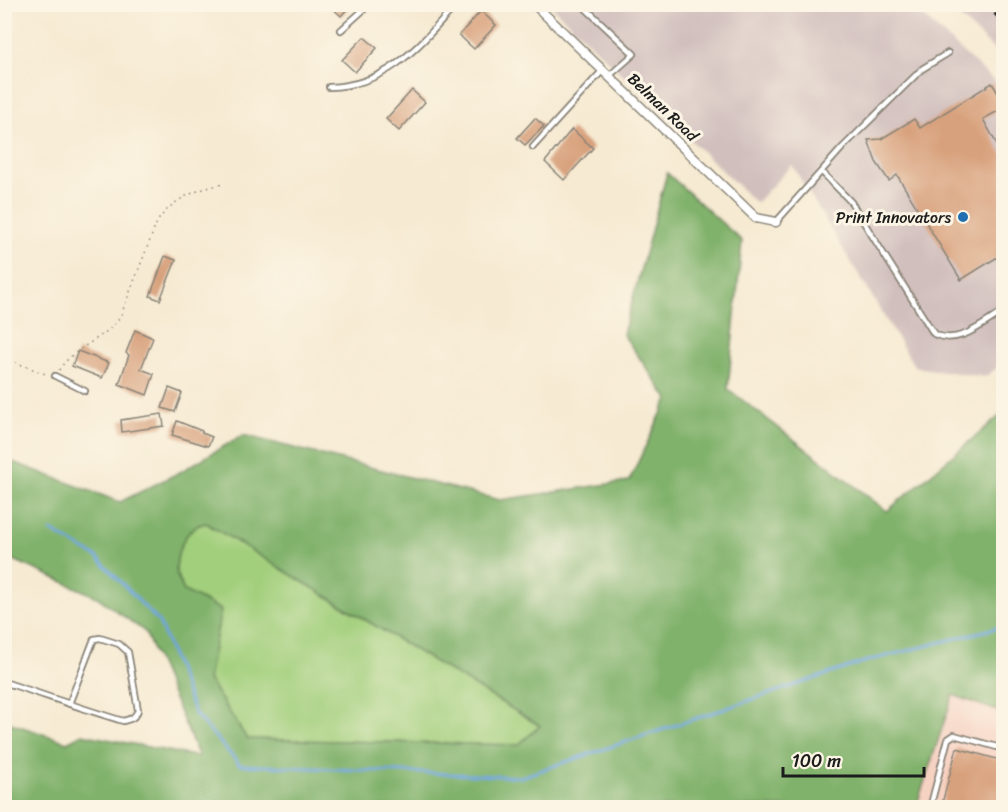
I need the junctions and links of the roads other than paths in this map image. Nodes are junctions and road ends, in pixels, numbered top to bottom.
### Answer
1 (370, 4) edge
2 (457, 4) edge
3 (534, 4) edge
4 (581, 4) edge
5 (341, 30) dead end
6 (948, 52) dead end
7 (606, 73) junction
8 (329, 87) dead end
9 (532, 147) dead end
10 (822, 172) junction
11 (776, 222) joint
12 (1004, 311) edge
13 (55, 376) road end
14 (84, 391) dead end
15 (4, 682) edge
16 (69, 704) junction
17 (1004, 749) edge
18 (930, 807) edge

1 - 5 lane
2 - 8 lane
3 - 7 street, Belman Road
4 - 7 lane
6 - 10 lane
7 - 9 lane
7 - 11 street, Belman Road
10 - 11 lane
10 - 12 lane
13 - 14 lane
15 - 16 lane
16 - 16 lane
17 - 18 lane

